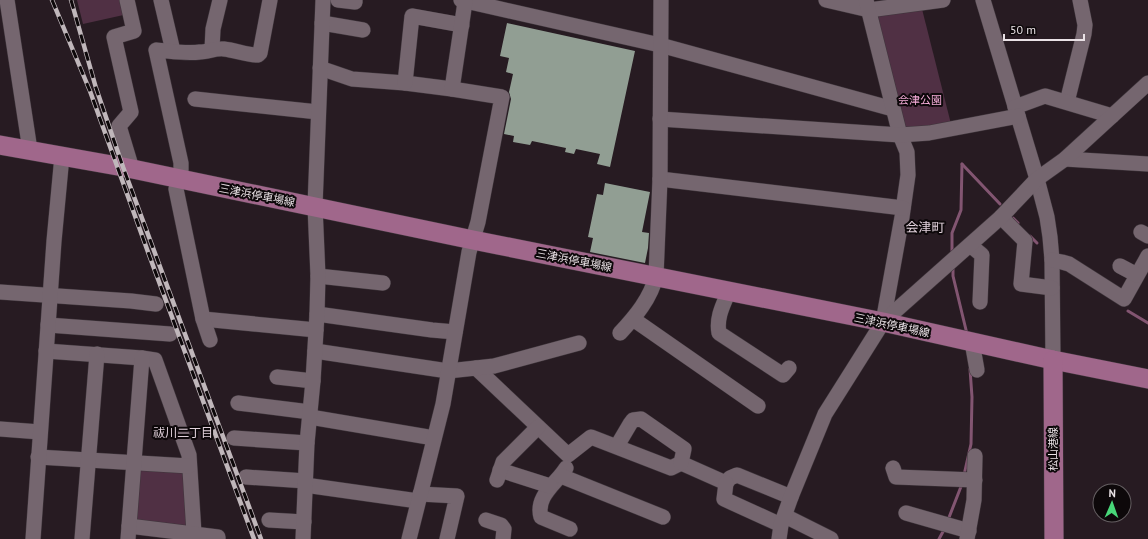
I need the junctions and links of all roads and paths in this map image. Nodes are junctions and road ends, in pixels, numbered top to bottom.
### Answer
1 (7, 0) edge
2 (127, 0) edge
3 (162, 0) edge
4 (220, 0) edge
5 (270, 0) edge
6 (323, 0) edge
7 (338, 0) edge
8 (355, 0) edge
9 (661, 0) edge
10 (826, 0) edge
11 (943, 0) edge
12 (983, 0) edge
13 (1080, 0) edge
14 (463, 1) edge
15 (867, 5) edge
16 (322, 23) junction
17 (462, 24) junction
18 (363, 30) dead end
19 (660, 45) junction
20 (212, 49) junction
21 (173, 51) junction
22 (320, 68) junction
23 (404, 83) junction
24 (1148, 83) edge
25 (452, 89) junction
26 (195, 99) dead end
27 (1067, 102) junction
28 (893, 110) junction
29 (318, 112) junction
30 (1017, 112) junction
31 (1112, 116) junction
32 (660, 118) junction
33 (900, 135) junction
34 (0, 145) edge
35 (30, 150) junction
36 (62, 156) junction
37 (1065, 159) junction
38 (1148, 164) edge
39 (132, 168) junction
40 (179, 179) junction
41 (660, 179) junction
42 (1037, 179) junction
43 (315, 206) junction
44 (903, 208) junction
45 (1001, 217) junction
46 (473, 240) junction
47 (970, 245) junction
48 (1148, 256) edge
49 (1052, 260) junction
50 (1120, 266) dead end
51 (1137, 275) junction
52 (318, 276) junction
53 (656, 276) junction
54 (383, 283) dead end
55 (1052, 288) junction
56 (728, 291) junction
57 (0, 292) edge
58 (50, 296) junction
59 (980, 302) dead end
60 (156, 304) dead end
61 (317, 314) junction
62 (633, 319) junction
63 (203, 320) junction
64 (883, 322) junction
65 (48, 325) junction
66 (316, 330) junction
67 (455, 332) junction
68 (620, 333) dead end
69 (170, 334) dead end
70 (210, 340) dead end
71 (968, 341) junction
72 (579, 343) dead end
73 (46, 351) junction
74 (315, 351) junction
75 (97, 354) junction
76 (142, 358) junction
77 (1053, 360) junction
78 (476, 368) junction
79 (789, 368) dead end
80 (978, 370) dead end
81 (448, 371) junction
82 (277, 377) dead end
83 (1148, 379) edge
84 (313, 381) junction
85 (238, 403) dead end
86 (758, 406) dead end
87 (310, 414) junction
88 (538, 427) junction
89 (0, 429) edge
90 (40, 432) junction
91 (234, 438) dead end
92 (434, 438) junction
93 (307, 443) junction
94 (617, 446) junction
95 (568, 455) junction
96 (975, 456) dead end
97 (38, 457) junction
98 (89, 460) junction
99 (134, 463) junction
100 (681, 463) junction
101 (189, 466) junction
102 (893, 468) dead end
103 (562, 476) junction
104 (246, 477) dead end
105 (974, 480) junction
106 (306, 483) junction
107 (726, 483) junction
108 (550, 486) junction
109 (419, 497) junction
110 (791, 497) junction
111 (906, 513) dead end
112 (663, 517) dead end
113 (268, 520) dead end
114 (486, 520) dead end
115 (304, 522) junction
116 (782, 527) edge
117 (563, 531) edge
118 (128, 532) edge
119 (194, 533) junction
120 (173, 535) edge
121 (968, 535) edge
122 (33, 539) edge
123 (82, 539) edge
124 (218, 539) edge
125 (303, 539) edge
126 (408, 539) edge
127 (447, 539) edge
128 (503, 539) edge
129 (831, 539) edge
130 (1054, 539) edge

1 - 35 street
2 - 39 street
3 - 21 street
4 - 20 street
5 - 20 street
6 - 16 street
7 - 8 street
9 - 19 street
10 - 15 street
11 - 15 street
12 - 30 street
13 - 27 street
14 - 17 street
14 - 19 street
15 - 28 street
16 - 18 street
16 - 22 street
17 - 23 street
17 - 25 street
19 - 28 street
19 - 32 street
20 - 21 street
21 - 40 street
22 - 23 street
22 - 29 street
23 - 25 street
24 - 31 street
25 - 46 street
26 - 29 street
27 - 30 street
27 - 31 street
28 - 33 street
29 - 43 street
30 - 33 street
30 - 42 street
31 - 37 street
32 - 33 street
32 - 41 street
33 - 44 street
34 - 35 main road, 三津浜停車場線
35 - 36 main road, 三津浜停車場線
36 - 39 main road, 三津浜停車場線
36 - 58 street
37 - 38 street
37 - 42 street
39 - 40 main road, 三津浜停車場線
40 - 43 main road, 三津浜停車場線
40 - 63 street
41 - 44 street
41 - 53 street
42 - 45 street
42 - 49 street
43 - 46 main road, 三津浜停車場線
43 - 52 street
44 - 64 street
45 - 47 street
45 - 55 street
46 - 53 main road, 三津浜停車場線
46 - 67 street
47 - 59 street
47 - 64 street
48 - 51 street
49 - 51 street
49 - 55 street
50 - 51 street
52 - 54 street
52 - 61 street
53 - 56 main road, 三津浜停車場線
53 - 62 street
55 - 77 street
56 - 64 main road, 三津浜停車場線
56 - 79 street
57 - 58 street
58 - 60 street
58 - 65 street
61 - 66 street
61 - 67 street
62 - 68 street
62 - 86 street
63 - 66 street
63 - 70 street
64 - 71 main road, 三津浜停車場線
64 - 110 street
65 - 69 street
65 - 73 street
66 - 74 street
67 - 81 street
71 - 77 main road, 三津浜停車場線
71 - 80 street
72 - 78 street
73 - 75 street
73 - 90 street
74 - 81 street
74 - 84 street
75 - 76 street
75 - 98 street
76 - 99 street
76 - 101 street
77 - 83 main road, 三津浜停車場線
77 - 130 main road, 松山港線
78 - 81 street
78 - 88 street
81 - 92 street
82 - 84 street
84 - 87 street
85 - 87 street
87 - 92 street
87 - 93 street
88 - 95 street
88 - 108 street
89 - 90 street
90 - 97 street
91 - 93 street
92 - 109 street
93 - 106 street
94 - 95 street
94 - 100 street
94 - 100 street
95 - 103 street
96 - 105 street
97 - 98 street
97 - 122 street
98 - 99 street
98 - 123 street
99 - 101 street
99 - 118 street
100 - 107 street
101 - 119 street
102 - 105 street
103 - 108 street
103 - 112 street
104 - 106 street
105 - 121 street
106 - 109 street
106 - 115 street
107 - 110 street
107 - 116 street
108 - 117 street
109 - 126 street
109 - 127 street
110 - 116 street
111 - 121 street
113 - 115 street
114 - 128 street
115 - 125 street
116 - 129 street
118 - 120 street
119 - 120 street
119 - 124 street

